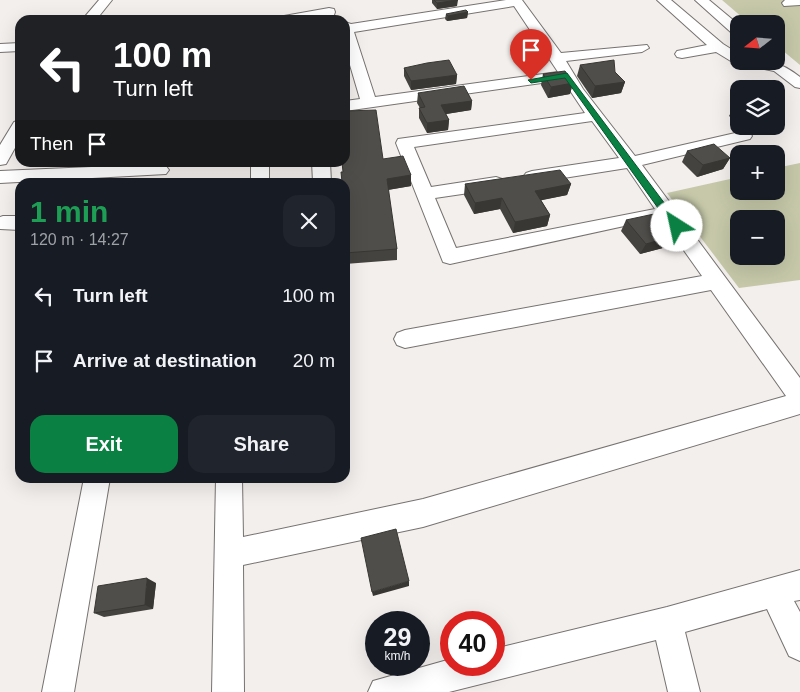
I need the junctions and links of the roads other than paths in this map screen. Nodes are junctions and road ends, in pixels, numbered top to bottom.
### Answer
1 (106, 0) edge
2 (663, 0) edge
3 (701, 0) edge
4 (517, 1) edge
5 (309, 2) dead end
6 (329, 12) junction
7 (93, 15) edge
8 (312, 15) edge
9 (332, 15) edge
10 (350, 24) edge
11 (730, 24) edge
12 (15, 47) edge
13 (718, 47) junction
14 (0, 48) edge
15 (642, 48) dead end
16 (350, 49) edge
17 (682, 54) dead end
18 (730, 54) edge
19 (556, 58) junction
20 (783, 70) edge
21 (567, 75) junction
22 (800, 84) edge
23 (369, 103) junction
24 (350, 105) edge
25 (596, 116) junction
26 (15, 134) edge
27 (744, 136) dead end
28 (0, 160) edge
29 (631, 162) junction
30 (160, 170) dead end
31 (0, 177) edge
32 (425, 194) junction
33 (667, 213) junction
34 (716, 281) junction
35 (405, 339) dead end
36 (800, 398) edge
37 (800, 403) edge
38 (96, 483) edge
39 (229, 483) edge
40 (229, 554) junction
41 (787, 589) edge
42 (667, 622) junction
43 (800, 645) edge
44 (505, 662) edge
45 (449, 676) edge
46 (58, 692) edge
47 (228, 692) edge
48 (384, 692) edge
49 (684, 692) edge

1 - 7 street
2 - 13 street
3 - 11 street
4 - 10 street
4 - 19 street
5 - 6 street
6 - 8 street
6 - 9 street
12 - 14 street
13 - 17 street
13 - 18 street
15 - 19 street
16 - 23 street
19 - 21 street
20 - 22 street
21 - 23 street
21 - 25 street
23 - 24 street
25 - 29 street
25 - 32 street
26 - 28 street
27 - 29 street
29 - 32 street
29 - 33 street
30 - 31 street
32 - 33 street
33 - 34 street
34 - 35 street
34 - 36 street
37 - 40 street
38 - 46 street
39 - 40 street
40 - 47 street
41 - 42 street
41 - 43 street
42 - 44 street
42 - 49 street
45 - 48 street

